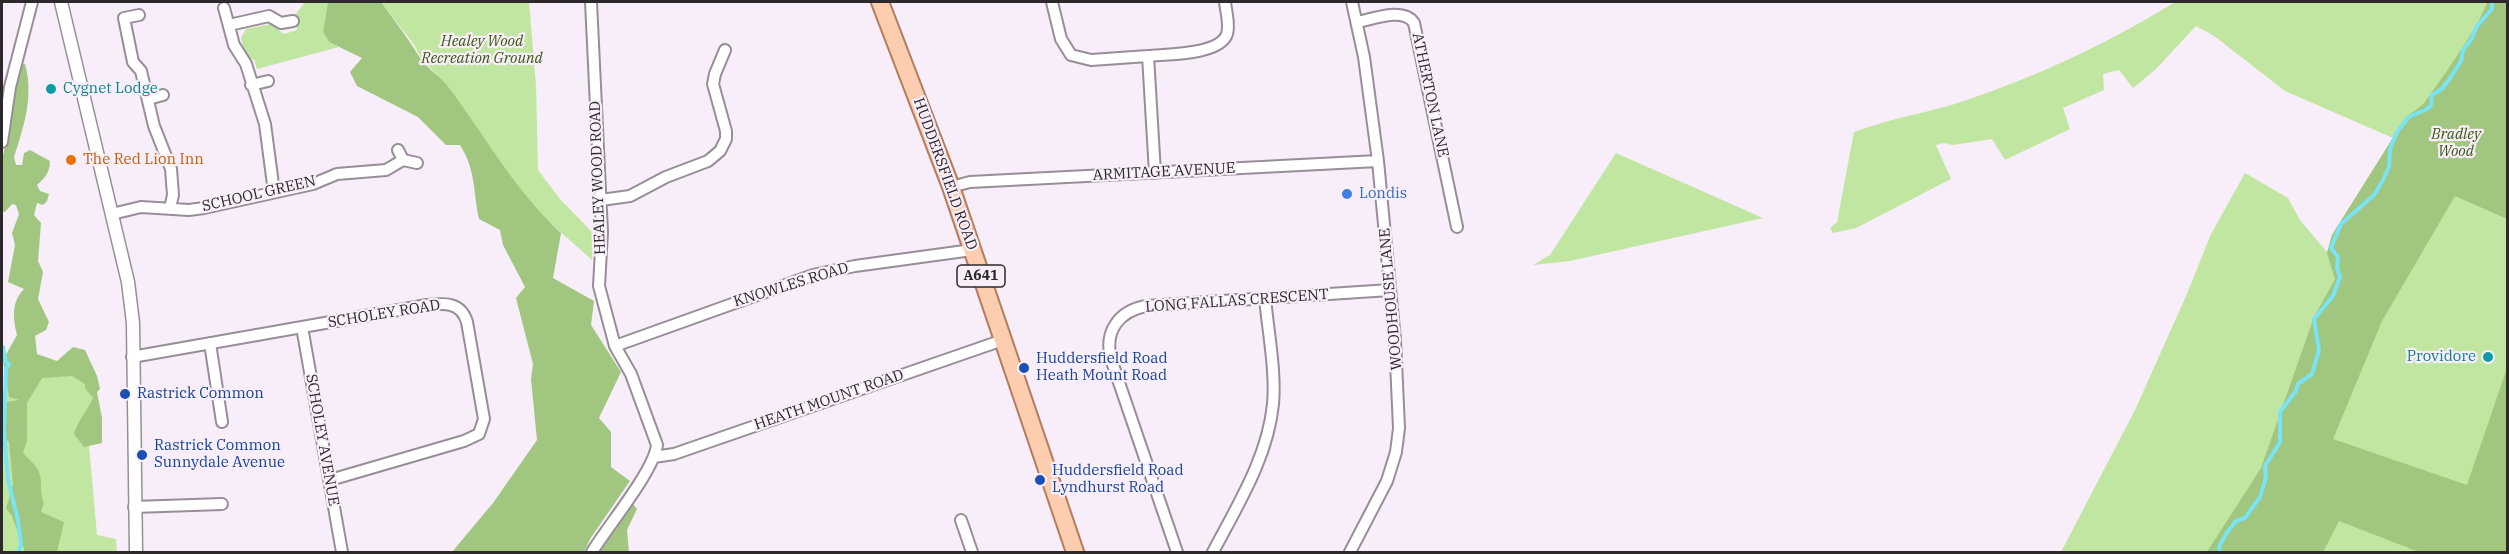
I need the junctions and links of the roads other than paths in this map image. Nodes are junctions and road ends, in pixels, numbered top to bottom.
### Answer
1 (32, 2) edge
2 (61, 2) edge
3 (591, 2) edge
4 (880, 2) edge
5 (1052, 2) edge
6 (1225, 2) edge
7 (1352, 2) edge
8 (224, 8) dead end
9 (139, 15) dead end
10 (293, 21) dead end
11 (1357, 22) junction
12 (229, 26) junction
13 (725, 50) dead end
14 (1148, 56) junction
15 (268, 81) dead end
16 (251, 85) junction
17 (163, 95) dead end
18 (148, 99) junction
19 (2, 142) edge
20 (1378, 161) junction
21 (417, 163) dead end
22 (1155, 172) junction
23 (951, 187) junction
24 (274, 192) junction
25 (601, 200) junction
26 (170, 208) junction
27 (112, 214) junction
28 (1457, 227) dead end
29 (972, 250) junction
30 (1390, 290) junction
31 (1265, 298) junction
32 (302, 327) junction
33 (1003, 340) junction
34 (210, 343) junction
35 (616, 349) junction
36 (132, 357) junction
37 (222, 422) dead end
38 (654, 457) junction
39 (330, 480) junction
40 (222, 504) dead end
41 (134, 507) junction
42 (961, 520) dead end
43 (136, 552) edge
44 (342, 552) edge
45 (592, 552) edge
46 (972, 552) edge
47 (1075, 552) edge
48 (1177, 552) edge
49 (1213, 552) edge
50 (1350, 552) edge

1 - 19 street
2 - 27 street
3 - 25 street, HEALEY WOOD ROAD
4 - 23 main road, HUDDERSFIELD ROAD / A641
5 - 14 street
6 - 14 street
7 - 11 street, WOODHOUSE LANE
8 - 12 street
9 - 18 street
10 - 12 street
11 - 20 street, WOODHOUSE LANE
11 - 28 street, ATHERTON LANE
12 - 16 street
13 - 25 street
14 - 22 street
15 - 16 street
16 - 24 street
17 - 18 street
18 - 26 street
20 - 22 street, ARMITAGE AVENUE
20 - 30 street, WOODHOUSE LANE
21 - 24 street, SCHOOL GREEN
22 - 23 street, ARMITAGE AVENUE
23 - 29 main road, HUDDERSFIELD ROAD / A641
24 - 26 street, SCHOOL GREEN
25 - 35 street, HEALEY WOOD ROAD
26 - 27 street, SCHOOL GREEN
27 - 36 street
29 - 33 main road, HUDDERSFIELD ROAD / A641
29 - 35 street, KNOWLES ROAD
30 - 31 street, LONG FALLAS CRESCENT
30 - 50 street, WOODHOUSE LANE
31 - 48 street, LONG FALLAS CRESCENT
31 - 49 street
32 - 34 street, SCHOLEY ROAD
32 - 39 street, SCHOLEY AVENUE
32 - 39 street, SCHOLEY ROAD
33 - 38 street, HEATH MOUNT ROAD
33 - 47 main road, HUDDERSFIELD ROAD / A641
34 - 36 street, SCHOLEY ROAD
34 - 37 street
35 - 38 street, HEALEY WOOD ROAD
36 - 41 street
38 - 45 street
39 - 44 street, SCHOLEY AVENUE
40 - 41 street
41 - 43 street
42 - 46 street

